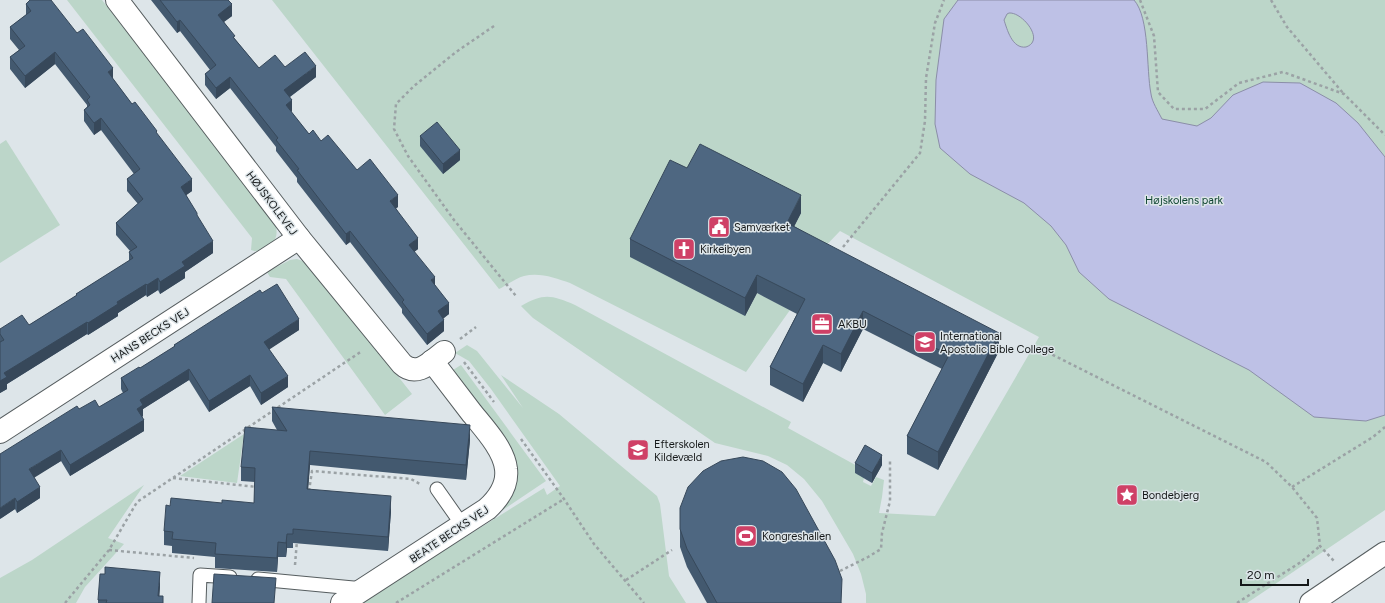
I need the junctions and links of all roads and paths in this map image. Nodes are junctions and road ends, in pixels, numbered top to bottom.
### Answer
1 (117, 0) edge
2 (944, 0) edge
3 (1140, 0) edge
4 (1271, 0) edge
5 (494, 26) dead end
6 (1344, 94) junction
7 (1385, 135) edge
8 (299, 238) junction
9 (842, 247) dead end
10 (516, 296) dead end
11 (381, 339) junction
12 (1047, 352) dead end
13 (438, 356) junction
14 (496, 404) dead end
15 (1385, 427) edge
16 (0, 432) edge
17 (519, 436) dead end
18 (890, 460) dead end
19 (173, 478) junction
20 (1292, 487) junction
21 (264, 488) edge
22 (438, 489) joint
23 (302, 492) edge
24 (564, 499) junction
25 (463, 526) junction
26 (298, 537) edge
27 (1320, 546) junction
28 (109, 550) junction
29 (672, 550) dead end
30 (1385, 553) edge
31 (840, 571) edge
32 (200, 575) junction
33 (1350, 577) junction
34 (626, 580) junction
35 (293, 582) junction
36 (366, 589) junction
37 (64, 603) edge
38 (199, 603) edge
39 (342, 603) edge
40 (396, 603) edge
41 (644, 603) edge
42 (1237, 603) edge
43 (1312, 603) edge

1 - 8 street, HØJSKOLEVEJ
2 - 9 path
3 - 6 path
4 - 6 path
5 - 10 path
6 - 7 path
8 - 11 street, HØJSKOLEVEJ
8 - 16 street, HANS BECKS VEJ
11 - 13 street, HØJSKOLEVEJ
11 - 19 path
12 - 20 path
13 - 14 path
13 - 25 street, BEATE BECKS VEJ
15 - 20 path
17 - 24 path
18 - 31 path
19 - 21 path
19 - 28 path
20 - 27 path
22 - 23 path
22 - 25 lane
24 - 34 path
24 - 40 path
25 - 36 street, BEATE BECKS VEJ
26 - 35 path
27 - 33 path
27 - 42 path
28 - 32 path
28 - 37 path
29 - 34 path
30 - 33 street
32 - 35 lane
32 - 38 lane
33 - 43 street
34 - 41 path
35 - 36 lane
36 - 39 street, BEATE BECKS VEJ

